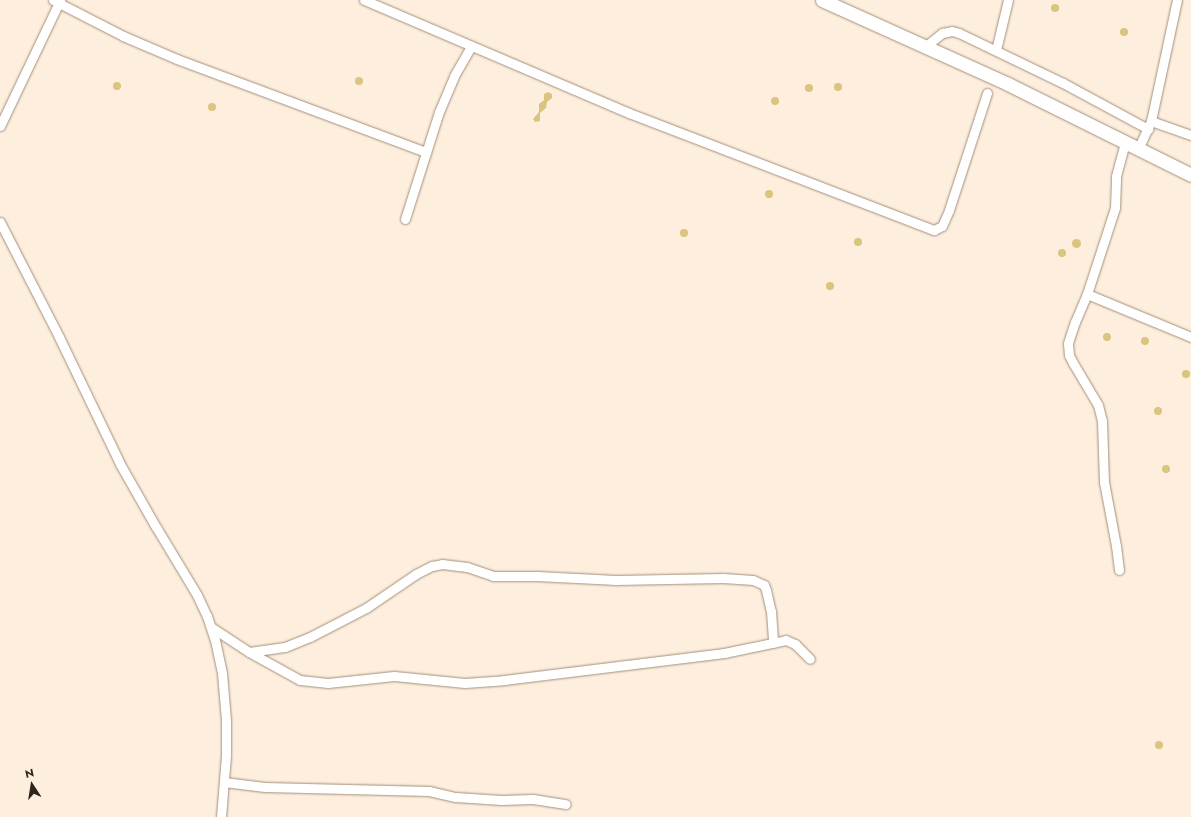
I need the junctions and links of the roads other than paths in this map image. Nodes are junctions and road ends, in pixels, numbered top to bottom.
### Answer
1 (364, 0) edge
2 (822, 0) edge
3 (1008, 0) edge
4 (1177, 0) edge
5 (57, 1) edge
6 (926, 46) junction
7 (471, 47) junction
8 (996, 50) junction
9 (987, 92) dead end
10 (0, 124) edge
11 (1149, 125) junction
12 (1191, 135) edge
13 (1125, 142) junction
14 (1138, 149) junction
15 (426, 152) junction
16 (1191, 175) edge
17 (405, 219) dead end
18 (0, 222) edge
19 (1088, 294) junction
20 (1191, 337) edge
21 (1119, 570) dead end
22 (211, 628) junction
23 (773, 643) junction
24 (249, 652) junction
25 (810, 659) dead end
26 (224, 782) junction
27 (566, 804) dead end
28 (221, 817) edge

1 - 7 street
2 - 6 street
3 - 8 street
4 - 11 street
5 - 10 street
5 - 15 street
6 - 8 street
6 - 13 street
7 - 9 street
7 - 15 street
8 - 11 street
11 - 12 street
11 - 14 street
13 - 14 street
13 - 19 street
14 - 16 street
15 - 17 street
18 - 22 street
19 - 20 street
19 - 21 street
22 - 24 street
22 - 26 street
23 - 24 street
23 - 24 street
23 - 25 street
26 - 27 street
26 - 28 street

